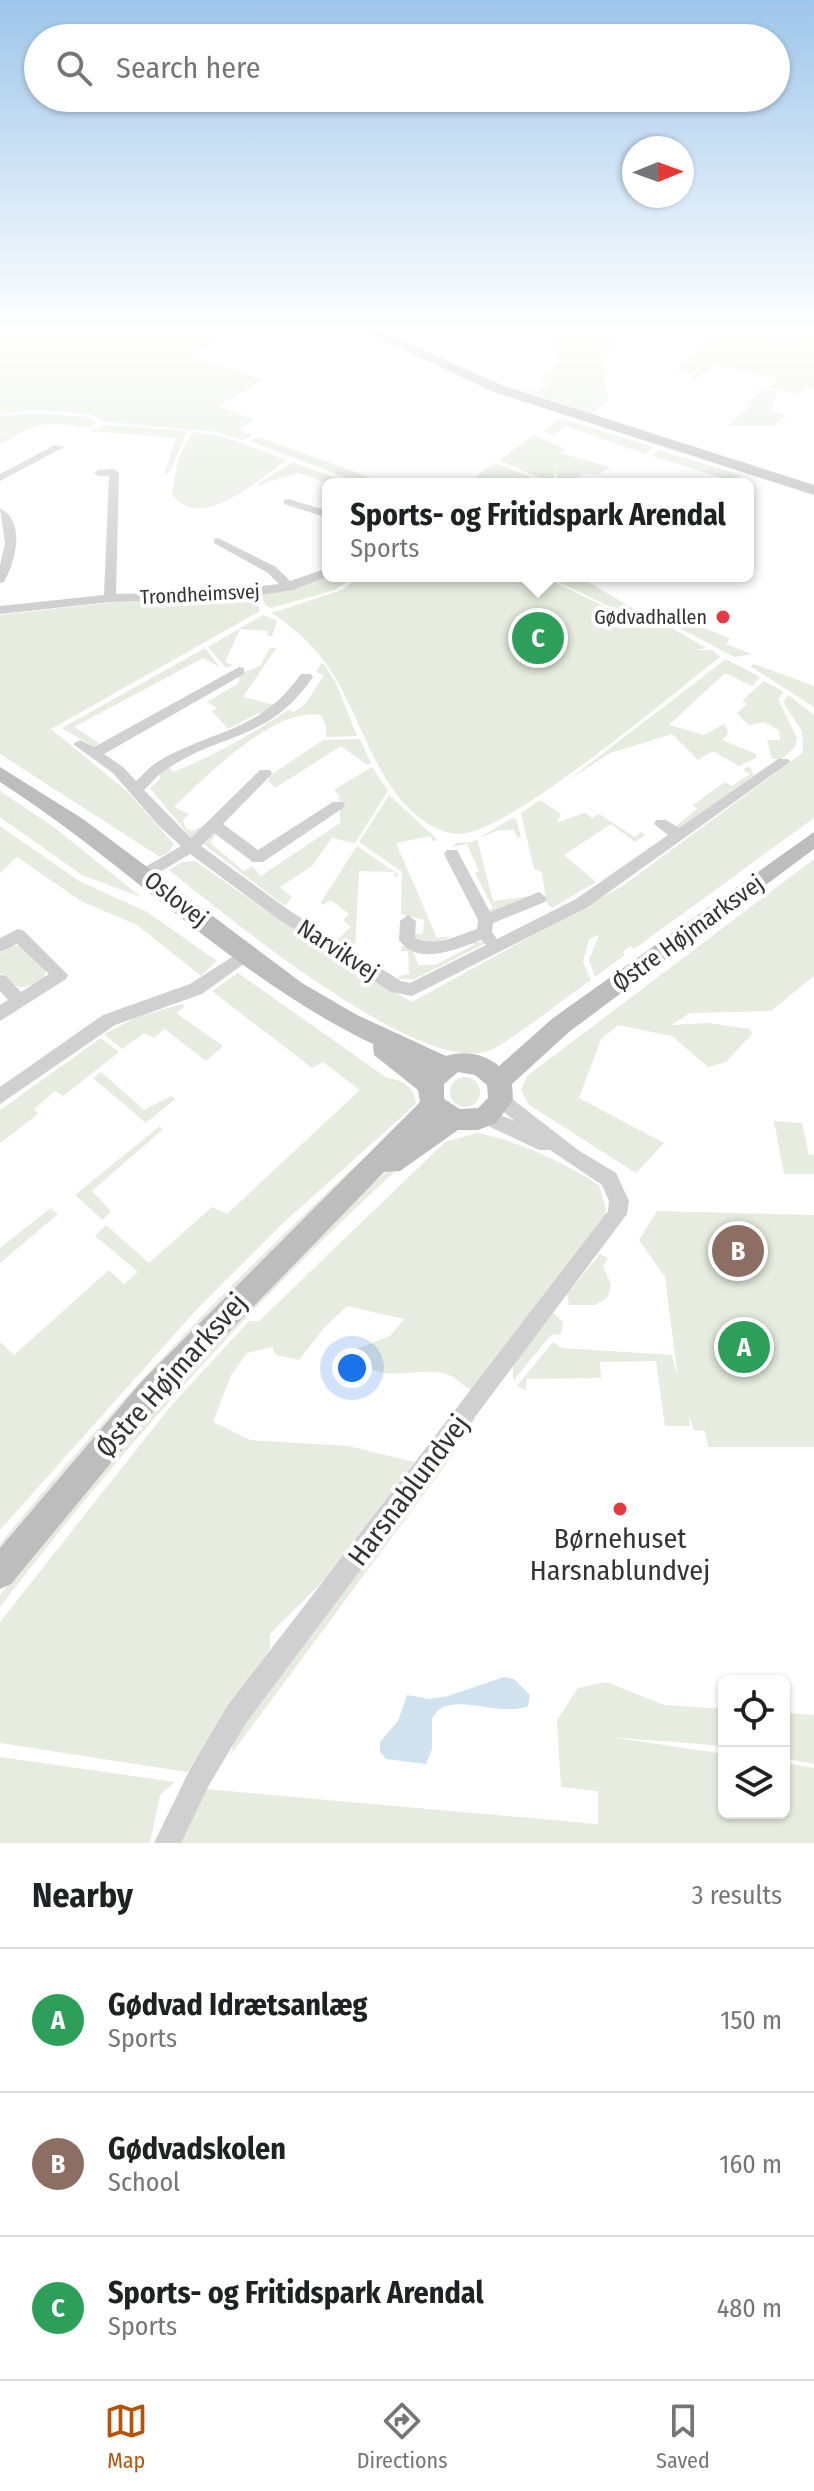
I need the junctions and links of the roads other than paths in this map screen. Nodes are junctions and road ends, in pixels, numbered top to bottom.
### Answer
1 (577, 414) edge
2 (59, 447) dead end
3 (99, 473) dead end
4 (0, 478) edge
5 (814, 490) edge
6 (288, 502) dead end
7 (0, 511) edge
8 (322, 513) edge
9 (218, 541) dead end
10 (322, 574) edge
11 (0, 579) edge
12 (289, 587) junction
13 (110, 598) junction
14 (0, 610) edge
15 (234, 677) dead end
16 (306, 677) dead end
17 (783, 762) dead end
18 (0, 773) edge
19 (263, 780) dead end
20 (136, 788) junction
21 (334, 814) dead end
22 (661, 824) dead end
23 (215, 826) junction
24 (679, 835) junction
25 (814, 839) edge
26 (191, 847) junction
27 (452, 854) dead end
28 (145, 874) junction
29 (539, 898) dead end
30 (408, 921) dead end
31 (485, 927) junction
32 (0, 946) edge
33 (495, 947) junction
34 (246, 954) junction
35 (0, 981) edge
36 (20, 1001) junction
37 (0, 1014) edge
38 (492, 1091) junction
39 (441, 1094) junction
40 (0, 1097) edge
41 (0, 1573) edge
42 (167, 1843) edge

1 - 5 street
2 - 4 street
3 - 13 street, Trondheimsvej
6 - 8 street
7 - 11 street
9 - 12 street, Trondheimsvej
10 - 12 street, Trondheimsvej
12 - 13 street, Trondheimsvej
13 - 14 street, Trondheimsvej
15 - 20 street, Narvikvej
16 - 20 street
17 - 24 street, Narvikvej
18 - 28 street, Oslovej
19 - 23 street
20 - 26 street, Narvikvej
21 - 23 street
22 - 24 street
23 - 26 street
24 - 33 street, Narvikvej
25 - 38 street, Østre Højmarksvej
26 - 28 street
26 - 33 street, Narvikvej
27 - 31 street
28 - 34 street, Oslovej
29 - 31 street, Narvikvej
30 - 31 street, Narvikvej
31 - 33 street
32 - 36 street
34 - 39 street, Oslovej
34 - 40 street
35 - 36 street
36 - 37 street
38 - 39 street
38 - 39 street
38 - 42 street, Harsnablundvej
39 - 41 street, Østre Højmarksvej

